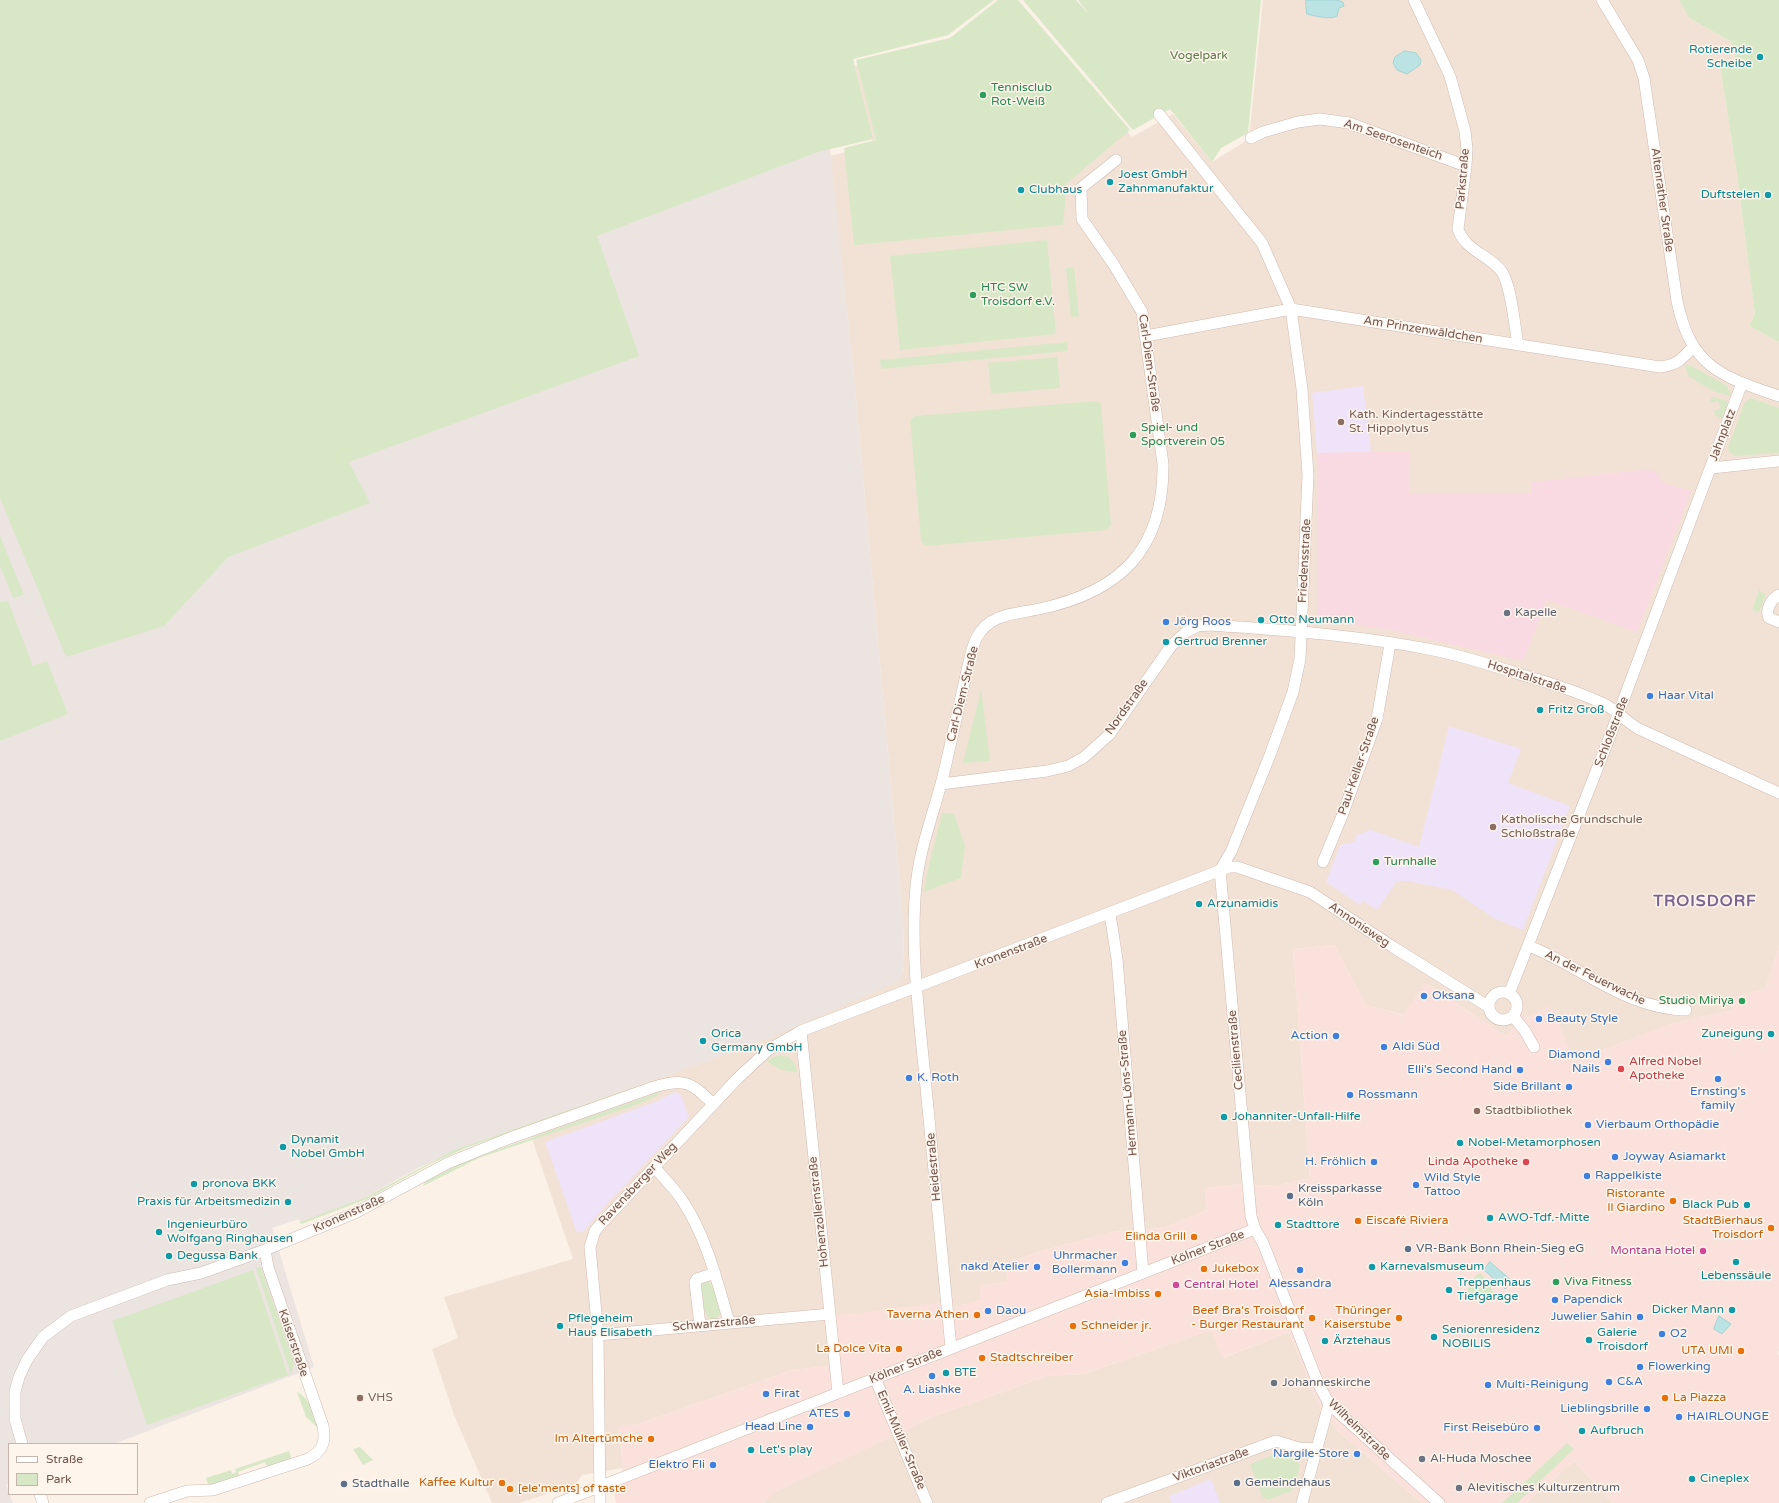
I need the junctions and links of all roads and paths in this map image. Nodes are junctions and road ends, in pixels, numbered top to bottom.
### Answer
1 (1414, 0) edge
2 (1602, 0) edge
3 (1159, 114) dead end
4 (1251, 138) dead end
5 (1116, 160) dead end
6 (1466, 166) junction
7 (1291, 309) junction
8 (1146, 336) junction
9 (1518, 346) junction
10 (1693, 346) junction
11 (1742, 383) junction
12 (1779, 396) edge
13 (1779, 461) edge
14 (1711, 468) junction
15 (1779, 595) edge
16 (1779, 622) edge
17 (1302, 632) junction
18 (1390, 644) junction
19 (1618, 715) junction
20 (940, 784) junction
21 (1779, 792) edge
22 (1323, 862) dead end
23 (1220, 870) junction
24 (1110, 914) junction
25 (1529, 946) junction
26 (916, 986) junction
27 (1509, 994) junction
28 (1489, 1007) junction
29 (1686, 1010) dead end
30 (1513, 1016) junction
31 (801, 1031) junction
32 (1534, 1047) dead end
33 (713, 1104) junction
34 (654, 1167) junction
35 (1255, 1229) junction
36 (264, 1250) junction
37 (715, 1273) junction
38 (1143, 1273) junction
39 (830, 1314) junction
40 (729, 1322) junction
41 (700, 1325) junction
42 (598, 1334) junction
43 (951, 1348) junction
44 (875, 1378) junction
45 (838, 1393) junction
46 (1329, 1404) junction
47 (22, 1443) edge
48 (1317, 1449) junction
49 (599, 1487) junction
50 (1127, 1500) edge
51 (150, 1503) edge
52 (558, 1503) edge
53 (600, 1503) edge
54 (927, 1503) edge
55 (1107, 1503) edge
56 (1302, 1503) edge
57 (1439, 1503) edge

1 - 6 street, Parkstraße
2 - 10 street, Altenrather Straße
3 - 7 street, Friedensstraße
4 - 6 street, Am Seerosenteich
5 - 8 street, Carl-Diem-Straße
6 - 9 street, Parkstraße
7 - 8 street, Am Prinzenwäldchen
7 - 9 street, Am Prinzenwäldchen
7 - 17 street, Friedensstraße
8 - 20 street, Carl-Diem-Straße
9 - 10 street, Am Prinzenwäldchen
10 - 11 street, Altenrather Straße
11 - 12 street, Altenrather Straße
11 - 14 street, Jahnplatz
13 - 14 street, Jahnplatz
14 - 19 street, Schloßstraße
15 - 16 street
17 - 18 street, Hospitalstraße
17 - 20 street, Nordstraße
17 - 23 street, Friedensstraße
18 - 19 street, Hospitalstraße
18 - 22 street, Paul-Keller-Straße
19 - 21 street, Hospitalstraße
19 - 25 street, Schloßstraße
20 - 26 street, Carl-Diem-Straße
23 - 24 street, Kronenstraße
23 - 28 street, Annonisweg
23 - 35 street, Cecilienstraße
24 - 26 street, Kronenstraße
24 - 38 street, Hermann-Löns-Straße
25 - 27 street, Schloßstraße
25 - 29 street, An der Feuerwache
26 - 31 street, Kronenstraße
26 - 43 street, Heidestraße
27 - 28 street
27 - 30 street
28 - 30 street
30 - 32 street
31 - 33 street, Ravensberger Weg
31 - 39 street, Hohenzollernstraße
33 - 34 street, Ravensberger Weg
33 - 36 street, Kronenstraße
34 - 37 street
34 - 42 street, Ravensberger Weg
35 - 38 street, Kölner Straße
35 - 46 street, Wilhelmstraße
36 - 47 street, Kronenstraße
36 - 51 street, Kaiserstraße
37 - 40 street
37 - 41 street
38 - 43 street, Kölner Straße
39 - 40 street, Schwarzstraße
39 - 45 street, Hohenzollernstraße
40 - 41 street, Schwarzstraße
41 - 42 street, Schwarzstraße
42 - 49 street, Ravensberger Weg
43 - 44 street, Kölner Straße
44 - 45 street, Kölner Straße
44 - 54 street, Emil-Müller-Straße
45 - 49 street, Kölner Straße
46 - 48 street
46 - 57 street, Wilhelmstraße
48 - 50 street, Viktoriastraße
48 - 56 street
49 - 52 street, Kölner Straße
49 - 53 street, Ravensberger Weg
50 - 55 street, Viktoriastraße

